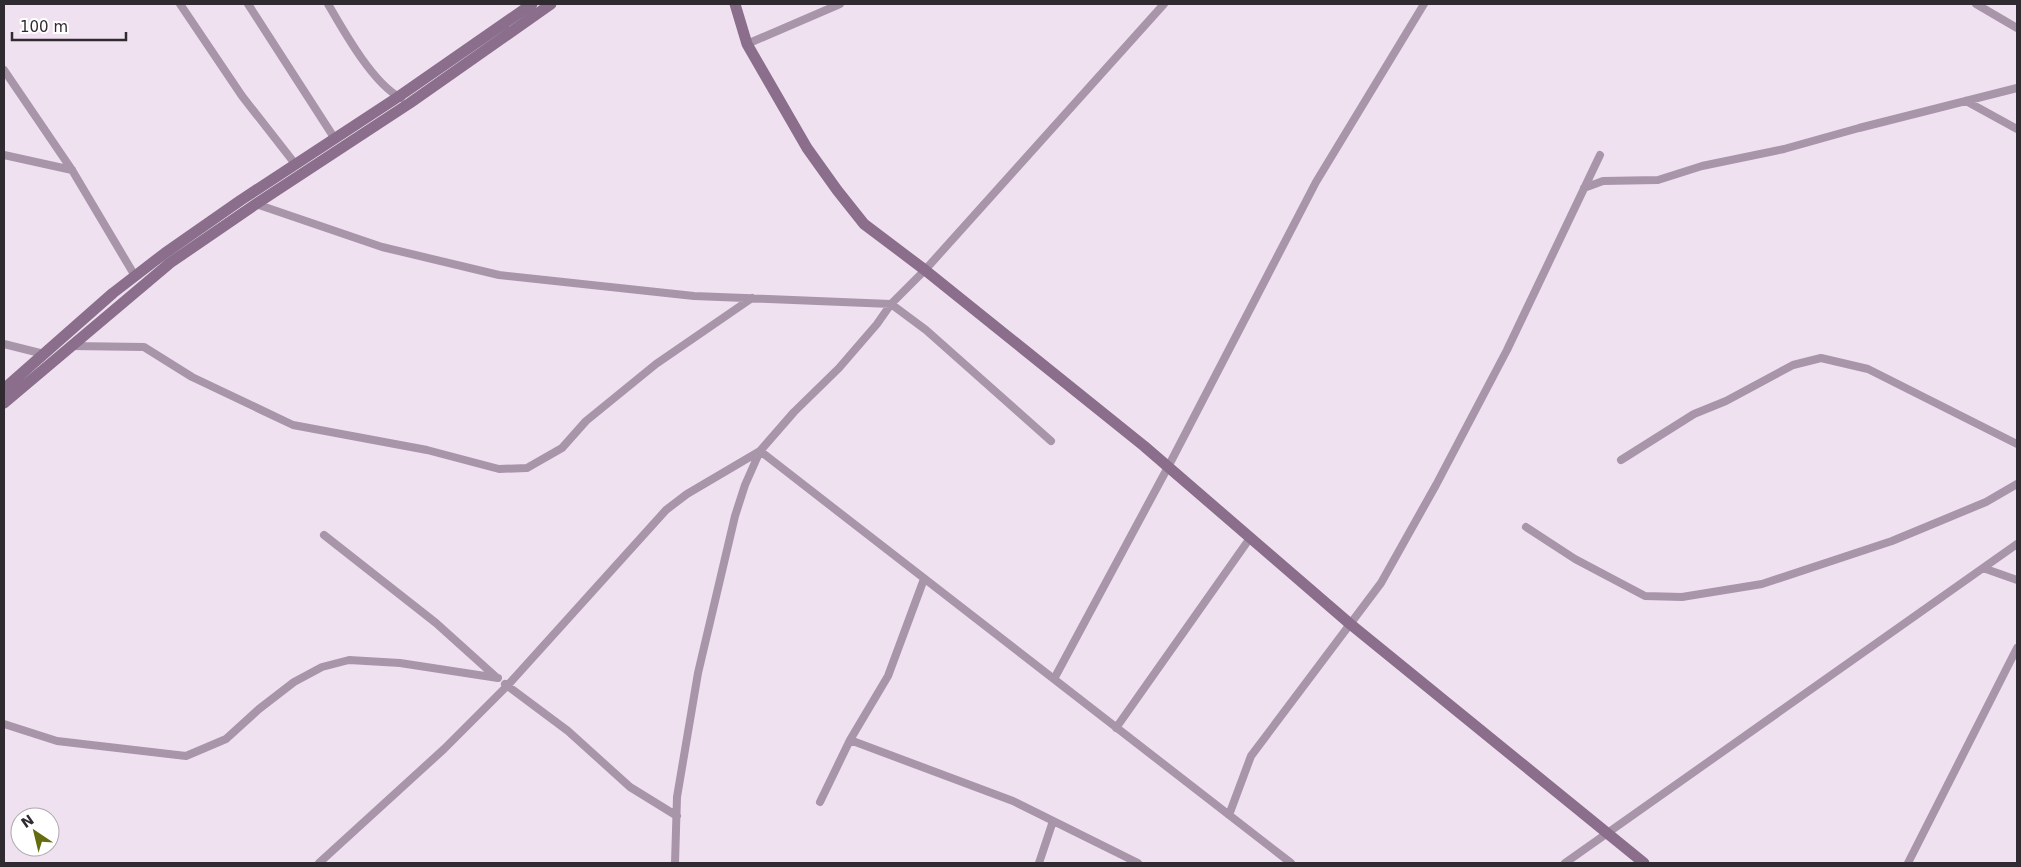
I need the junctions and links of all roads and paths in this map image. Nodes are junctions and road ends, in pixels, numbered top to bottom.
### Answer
1 (180, 4) edge
2 (248, 4) edge
3 (328, 4) edge
4 (532, 4) edge
5 (551, 4) edge
6 (735, 4) edge
7 (838, 4) edge
8 (1164, 4) edge
9 (1424, 4) edge
10 (1976, 4) edge
11 (2017, 28) edge
12 (747, 44) junction
13 (4, 70) edge
14 (2017, 88) edge
15 (398, 97) junction
16 (1966, 101) junction
17 (410, 103) junction
18 (2017, 129) edge
19 (334, 139) junction
20 (4, 155) edge
21 (1600, 155) dead end
22 (296, 164) junction
23 (72, 170) junction
24 (1584, 188) junction
25 (256, 204) junction
26 (925, 270) junction
27 (135, 276) junction
28 (752, 298) junction
29 (891, 304) junction
30 (4, 344) edge
31 (71, 346) junction
32 (44, 354) junction
33 (4, 389) edge
34 (4, 403) edge
35 (1051, 441) dead end
36 (2017, 444) edge
37 (760, 451) junction
38 (1621, 460) dead end
39 (1168, 467) junction
40 (2017, 484) edge
41 (1526, 527) dead end
42 (324, 535) dead end
43 (1250, 538) junction
44 (2017, 544) edge
45 (1983, 568) junction
46 (924, 579) junction
47 (2017, 580) edge
48 (1349, 623) junction
49 (2017, 648) edge
50 (498, 678) junction
51 (1054, 679) junction
52 (507, 686) junction
53 (4, 724) edge
54 (1116, 728) junction
55 (850, 740) junction
56 (820, 802) dead end
57 (1229, 815) junction
58 (677, 816) junction
59 (1053, 820) junction
60 (1607, 834) junction
61 (319, 863) edge
62 (676, 863) edge
63 (1039, 863) edge
64 (1138, 863) edge
65 (1291, 863) edge
66 (1565, 863) edge
67 (1644, 863) edge
68 (1908, 863) edge

1 - 22 street
2 - 19 street
3 - 15 street
4 - 15 main road
5 - 17 main road
6 - 12 main road
7 - 12 street
8 - 26 street
9 - 39 street
10 - 11 street
12 - 26 main road
13 - 23 street
14 - 16 street
15 - 17 street
15 - 19 main road
16 - 18 street
16 - 24 street
17 - 25 main road
19 - 22 main road
20 - 23 street
21 - 24 street
22 - 27 main road
23 - 27 street
24 - 48 street
25 - 28 street
25 - 31 main road
26 - 29 street
26 - 39 main road
27 - 32 main road
28 - 29 street
28 - 31 street
29 - 35 street
29 - 37 street
30 - 32 street
31 - 34 main road
32 - 33 main road
36 - 38 street
37 - 46 street
37 - 52 street
37 - 58 street
39 - 43 main road
39 - 51 street
40 - 41 street
42 - 50 street
43 - 48 main road
43 - 54 street
44 - 45 street
45 - 47 street
45 - 60 street
46 - 51 street
46 - 55 street
48 - 57 street
48 - 60 main road
49 - 68 street
50 - 52 street
50 - 53 street
51 - 54 street
52 - 58 street
52 - 61 street
54 - 57 street
55 - 56 street
55 - 59 street
57 - 65 street
58 - 62 street
59 - 63 street
59 - 64 street
60 - 66 street
60 - 67 main road

